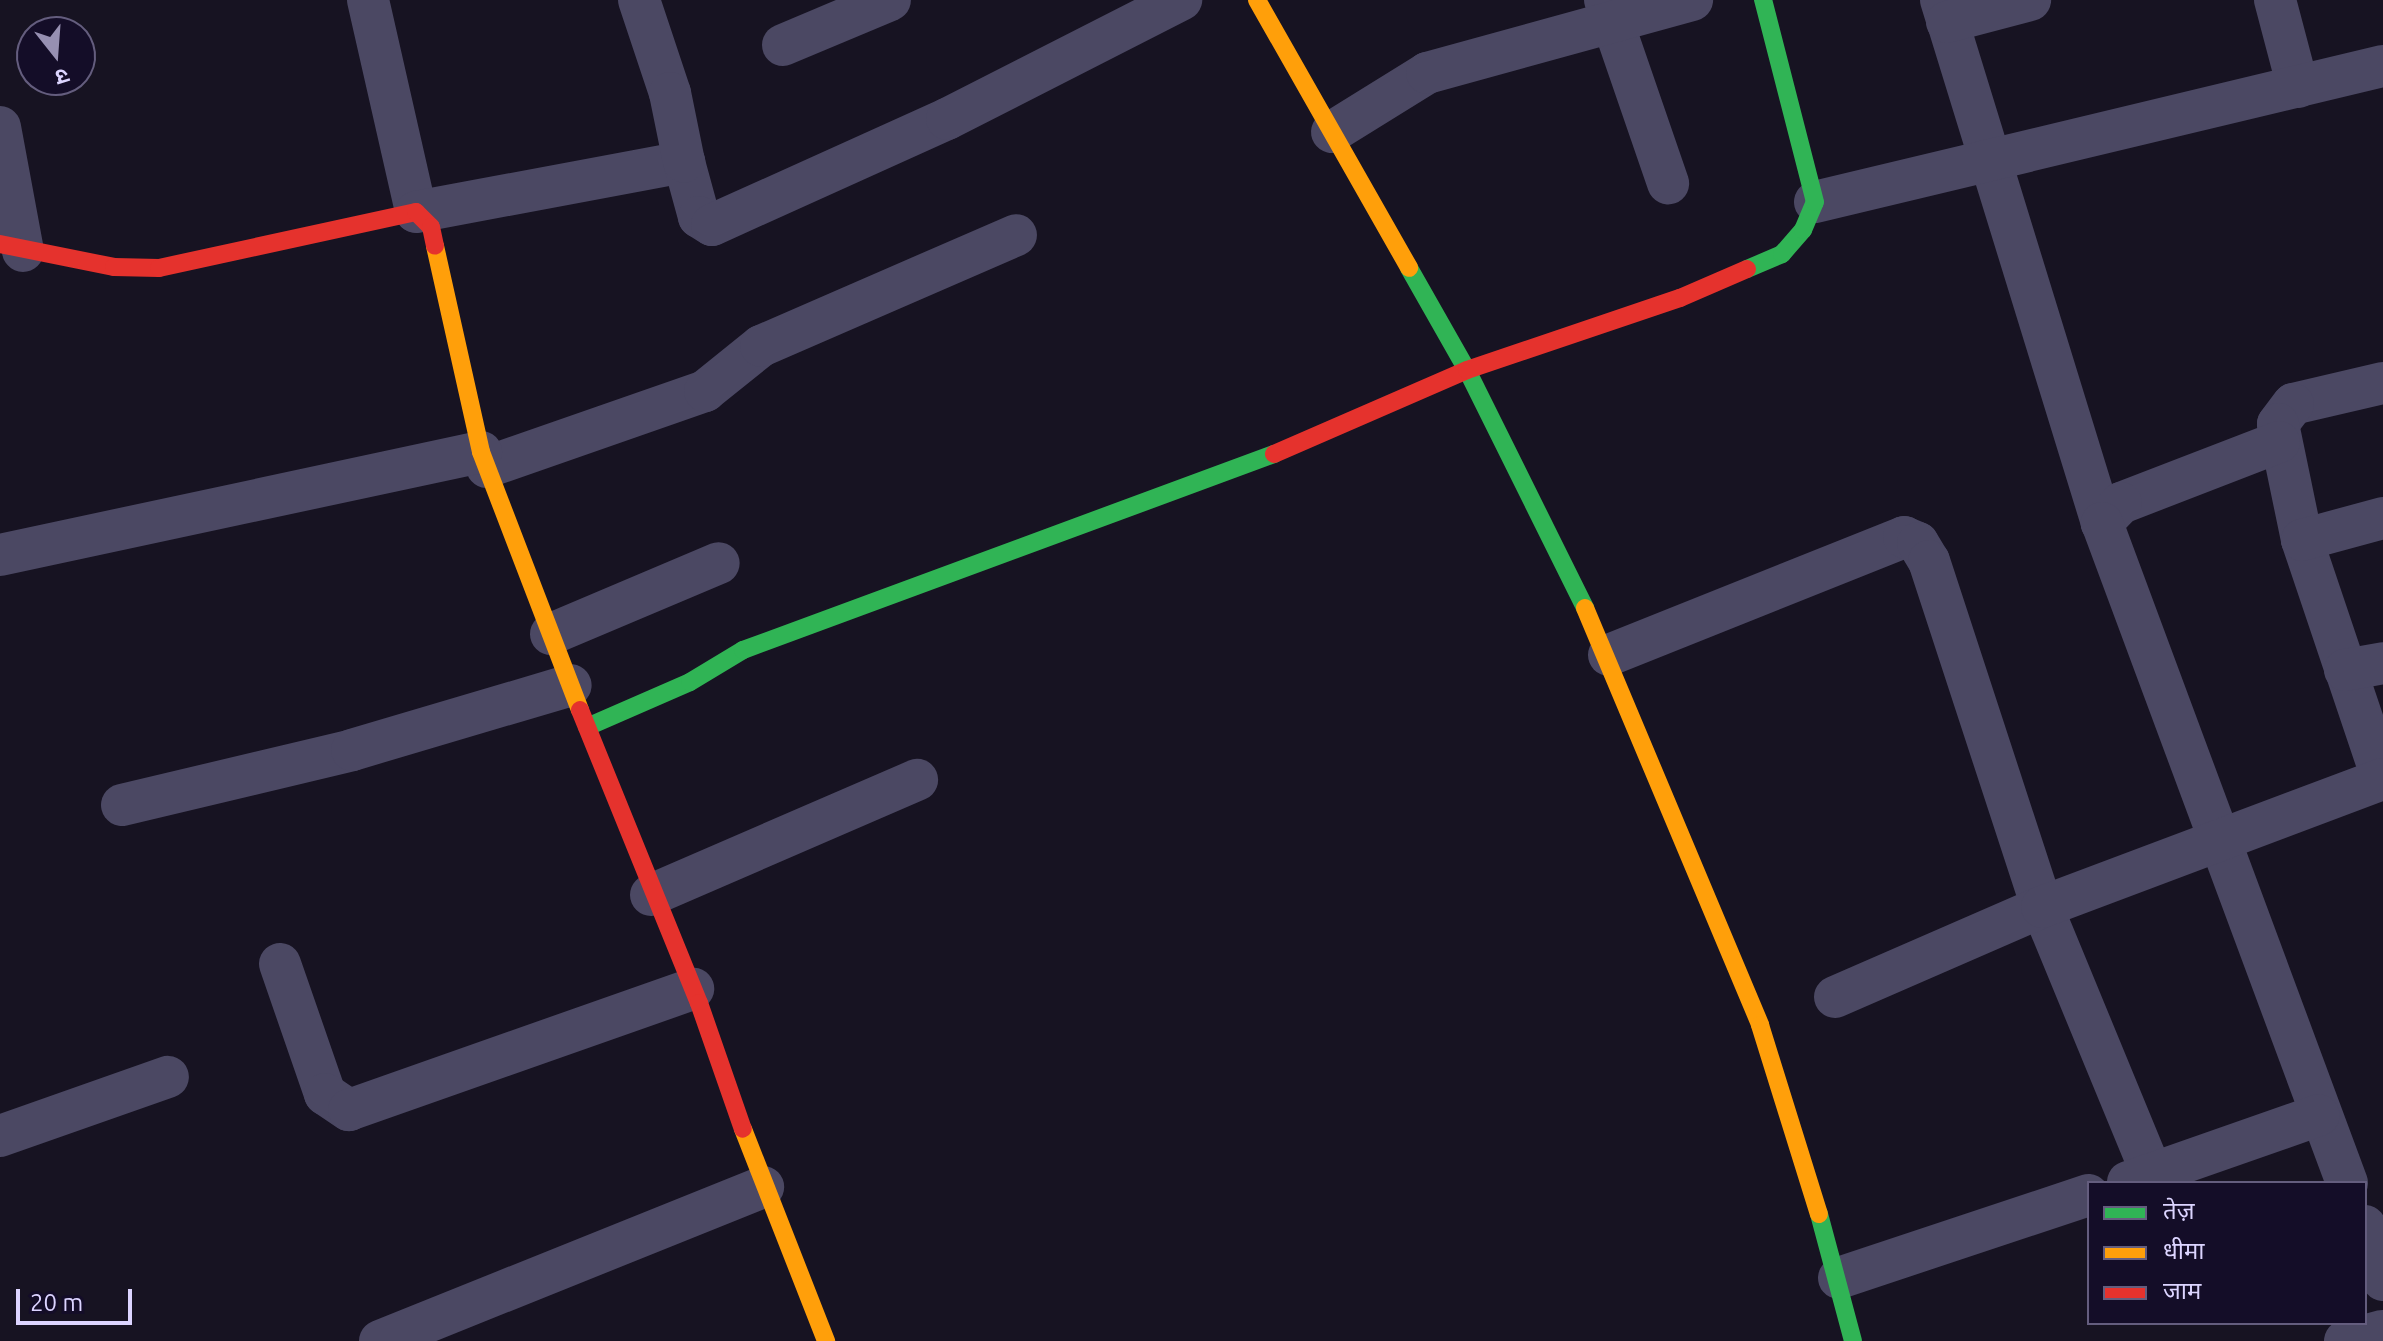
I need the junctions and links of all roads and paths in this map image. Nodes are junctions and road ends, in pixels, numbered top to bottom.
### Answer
1 (368, 0) edge
2 (639, 0) edge
3 (890, 0) edge
4 (1181, 0) edge
5 (1257, 0) edge
6 (1692, 0) edge
7 (1763, 0) edge
8 (2030, 0) edge
9 (2275, 0) edge
10 (1608, 11) edge
11 (1944, 11) edge
12 (783, 45) dead end
13 (2383, 66) edge
14 (2298, 87) junction
15 (0, 127) edge
16 (1332, 132) junction
17 (1987, 160) junction
18 (684, 162) junction
19 (1668, 183) dead end
20 (1815, 202) junction
21 (416, 212) junction
22 (1016, 235) dead end
23 (12, 248) edge
24 (1467, 370) junction
25 (2383, 383) edge
26 (2279, 442) junction
27 (484, 460) junction
28 (2383, 518) edge
29 (2102, 523) junction
30 (2302, 540) junction
31 (0, 555) edge
32 (719, 563) dead end
33 (551, 634) junction
34 (1609, 655) junction
35 (2364, 666) edge
36 (571, 685) junction
37 (587, 727) junction
38 (917, 780) dead end
39 (2383, 780) edge
40 (122, 805) dead end
41 (2218, 841) junction
42 (651, 895) junction
43 (2042, 907) junction
44 (280, 964) dead end
45 (693, 989) junction
46 (1835, 997) dead end
47 (168, 1077) dead end
48 (2319, 1115) junction
49 (0, 1136) edge
50 (2139, 1179) edge
51 (2346, 1181) edge
52 (763, 1187) junction
53 (2087, 1196) edge
54 (2373, 1232) edge
55 (1839, 1278) junction
56 (2383, 1280) edge
57 (2383, 1331) edge
58 (380, 1341) edge
59 (826, 1341) edge
60 (1853, 1341) edge
61 (2345, 1341) edge

1 - 21 street
2 - 18 street
3 - 12 street
4 - 18 street
5 - 16 street
6 - 10 street
7 - 20 street
8 - 11 street
9 - 14 street
10 - 16 street
10 - 19 street
11 - 17 street
13 - 14 street
14 - 17 street
15 - 23 street
16 - 24 street
17 - 20 street
17 - 29 street
18 - 21 street
20 - 24 street
21 - 23 street
21 - 27 street
22 - 27 street
24 - 34 street
24 - 37 street
25 - 26 street
26 - 29 street
26 - 30 street
27 - 31 street
27 - 33 street
28 - 30 street
29 - 41 street
30 - 35 street
32 - 33 street
33 - 36 street
34 - 43 street
34 - 55 street
35 - 39 street
36 - 37 street
36 - 40 street
37 - 42 street
38 - 42 street
39 - 41 street
41 - 43 street
41 - 48 street
42 - 45 street
43 - 46 street
43 - 50 street
44 - 45 street
45 - 52 street
47 - 49 street
48 - 50 street
48 - 51 street
52 - 58 street
52 - 59 street
53 - 55 street
54 - 56 street
55 - 60 street
57 - 61 street

